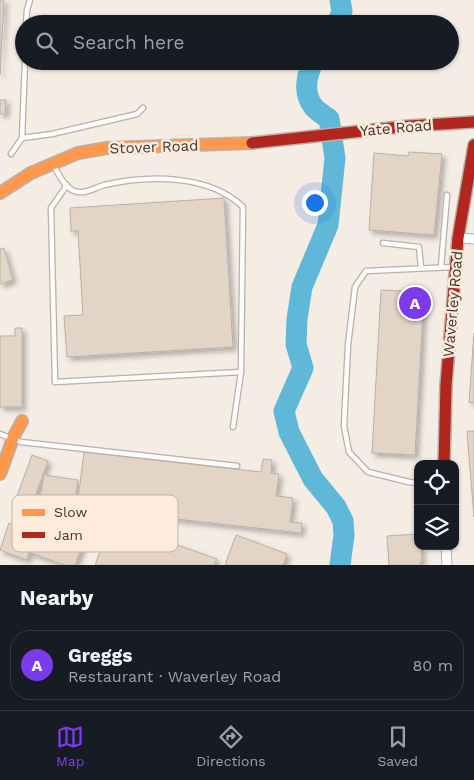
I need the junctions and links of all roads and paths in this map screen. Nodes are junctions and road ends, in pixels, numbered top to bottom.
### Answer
1 (30, 0) edge
2 (26, 15) edge
3 (24, 70) edge
4 (143, 108) dead end
5 (474, 122) edge
6 (318, 137) joint
7 (22, 138) junction
8 (474, 145) edge
9 (11, 154) dead end
10 (52, 163) junction
11 (67, 185) junction
12 (0, 193) edge
13 (448, 195) dead end
14 (458, 238) junction
15 (474, 239) edge
16 (384, 243) dead end
17 (421, 267) junction
18 (441, 267) junction
19 (456, 267) junction
20 (242, 372) junction
21 (22, 421) dead end
22 (233, 428) dead end
23 (0, 434) edge
24 (13, 438) junction
25 (444, 460) edge
26 (237, 466) dead end
27 (0, 474) edge
28 (414, 483) edge
29 (446, 550) edge
30 (447, 565) edge

1 - 2 lane
3 - 7 lane
4 - 7 lane
5 - 6 main road, Yate Road
6 - 10 main road, Stover Road
7 - 9 lane
8 - 14 main road, Waverley Road
10 - 11 lane
10 - 12 main road, Stover Road
11 - 20 lane
11 - 20 lane
13 - 18 lane
14 - 15 street
14 - 19 main road, Waverley Road
16 - 17 lane
17 - 18 lane
17 - 28 lane
18 - 19 lane
19 - 25 main road, Waverley Road
20 - 22 lane
21 - 24 main road
23 - 24 lane
24 - 26 lane
24 - 27 main road
29 - 30 street

